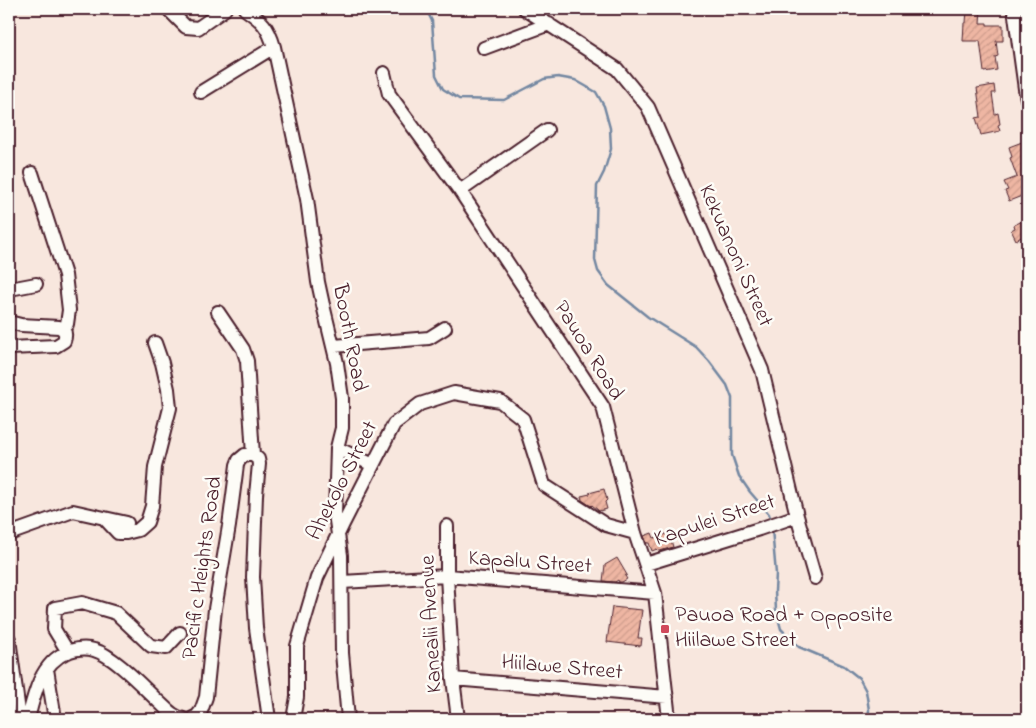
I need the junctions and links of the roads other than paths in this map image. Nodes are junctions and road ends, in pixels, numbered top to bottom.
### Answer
1 (168, 9) edge
2 (225, 9) edge
3 (245, 9) edge
4 (525, 9) edge
5 (1015, 9) edge
6 (549, 24) junction
7 (274, 47) junction
8 (484, 48) dead end
9 (384, 72) dead end
10 (201, 92) dead end
11 (1027, 99) edge
12 (547, 130) dead end
13 (32, 173) dead end
14 (460, 191) junction
15 (36, 284) dead end
16 (9, 287) edge
17 (218, 312) dead end
18 (9, 322) edge
19 (63, 328) junction
20 (445, 328) dead end
21 (155, 343) dead end
22 (334, 346) junction
23 (9, 348) edge
24 (337, 448) junction
25 (253, 455) junction
26 (373, 465) junction
27 (797, 516) junction
28 (104, 518) junction
29 (127, 523) dead end
30 (447, 526) dead end
31 (338, 533) junction
32 (635, 533) junction
33 (9, 534) edge
34 (646, 564) junction
35 (446, 576) junction
36 (815, 578) dead end
37 (342, 582) junction
38 (655, 593) junction
39 (180, 633) dead end
40 (9, 639) edge
41 (68, 652) junction
42 (47, 669) junction
43 (453, 679) junction
44 (667, 696) junction
45 (20, 719) edge
46 (28, 719) edge
47 (55, 719) edge
48 (184, 719) edge
49 (191, 719) edge
50 (269, 719) edge
51 (293, 719) edge
52 (348, 719) edge
53 (458, 719) edge
54 (669, 719) edge

1 - 2 street
3 - 7 street, Booth Road
4 - 6 street, Kekuanoni Street
5 - 11 street
6 - 8 street
6 - 27 street, Kekuanoni Street
7 - 10 street
7 - 22 street, Booth Road
9 - 14 street, Pauoa Road
12 - 14 street
13 - 19 street
14 - 32 street, Pauoa Road
15 - 16 street
17 - 25 street
18 - 19 street
19 - 23 street
20 - 22 street
21 - 28 street
22 - 24 street, Booth Road
24 - 26 street
24 - 31 street, Booth Road
25 - 49 street, Pacific Heights Road
25 - 50 street, Pacific Heights Road
26 - 31 street, Ahekolo Street
26 - 32 street, Ahekolo Street
27 - 34 street, Kapulei Street
27 - 36 street, Kekuanoni Street
28 - 29 street
28 - 33 street
30 - 35 street, Kanealii Avenue
31 - 37 street, Booth Road
31 - 51 street, Ahekolo Street
32 - 34 street, Pauoa Road
34 - 38 street, Pauoa Road
35 - 37 street, Kapalu Street
35 - 38 street, Kapalu Street
35 - 43 street, Kanealii Avenue
37 - 52 street, Booth Road
38 - 44 street, Pauoa Road
39 - 41 street
40 - 45 street
41 - 42 street
41 - 48 street
42 - 46 street
42 - 47 street
43 - 44 street, Hiilawe Street
43 - 53 street, Kanealii Avenue
44 - 54 street, Pauoa Road

